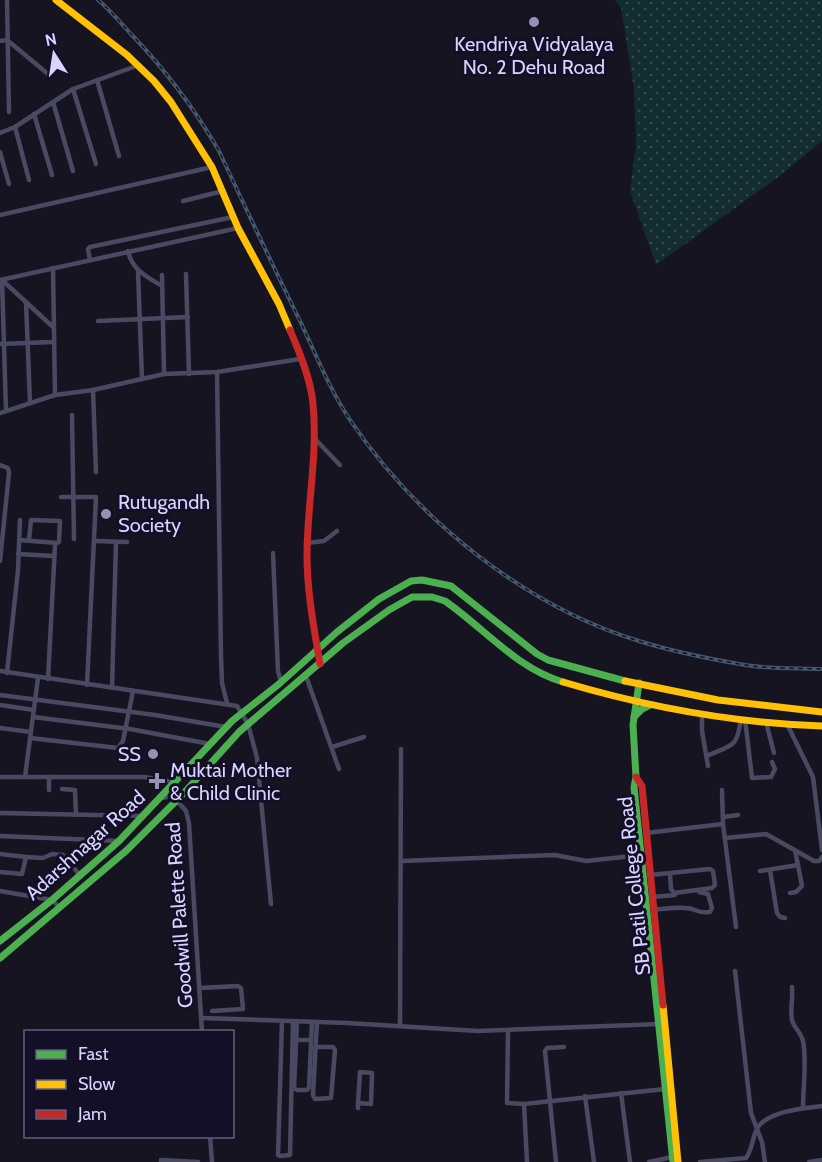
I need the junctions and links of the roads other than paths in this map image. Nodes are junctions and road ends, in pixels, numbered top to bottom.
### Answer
1 (7, 0) edge
2 (56, 0) edge
3 (7, 40) junction
4 (0, 41) edge
5 (139, 65) junction
6 (48, 74) dead end
7 (97, 80) junction
8 (73, 89) junction
9 (0, 98) edge
10 (9, 98) junction
11 (53, 102) junction
12 (9, 112) dead end
13 (34, 114) junction
14 (15, 127) junction
15 (0, 133) edge
16 (0, 152) edge
17 (118, 156) dead end
18 (96, 164) dead end
19 (212, 167) junction
20 (73, 171) dead end
21 (52, 175) dead end
22 (29, 180) dead end
23 (9, 184) dead end
24 (223, 191) junction
25 (183, 201) dead end
26 (0, 215) edge
27 (233, 217) junction
28 (238, 228) junction
29 (103, 244) junction
30 (128, 251) junction
31 (106, 256) junction
32 (90, 260) junction
33 (53, 268) junction
34 (138, 271) junction
35 (186, 274) dead end
36 (162, 275) dead end
37 (1, 280) edge
38 (162, 287) junction
39 (26, 302) junction
40 (1, 310) edge
41 (188, 318) junction
42 (164, 319) junction
43 (140, 320) junction
44 (98, 321) dead end
45 (2, 327) edge
46 (52, 327) junction
47 (53, 342) junction
48 (2, 344) edge
49 (27, 344) junction
50 (300, 359) junction
51 (217, 372) junction
52 (164, 374) junction
53 (189, 374) junction
54 (142, 379) junction
55 (93, 390) junction
56 (55, 395) junction
57 (30, 403) junction
58 (3, 412) edge
59 (72, 415) dead end
60 (315, 439) junction
61 (0, 465) edge
62 (340, 465) dead end
63 (96, 472) dead end
64 (61, 497) dead end
65 (73, 497) junction
66 (20, 520) dead end
67 (337, 531) dead end
68 (74, 539) dead end
69 (19, 540) junction
70 (29, 540) junction
71 (95, 541) junction
72 (116, 542) junction
73 (127, 542) dead end
74 (307, 543) junction
75 (55, 546) dead end
76 (273, 553) dead end
77 (18, 554) junction
78 (54, 556) junction
79 (0, 561) edge
80 (317, 649) junction
81 (320, 664) junction
82 (0, 671) edge
83 (7, 673) junction
84 (306, 676) junction
85 (38, 678) junction
86 (48, 679) junction
87 (281, 682) junction
88 (639, 683) junction
89 (87, 685) junction
90 (112, 688) junction
91 (132, 691) junction
92 (0, 695) edge
93 (35, 700) junction
94 (636, 701) junction
95 (227, 703) junction
96 (0, 705) edge
97 (650, 705) junction
98 (34, 710) junction
99 (128, 712) junction
100 (822, 712) edge
101 (241, 713) junction
102 (702, 714) junction
103 (33, 717) junction
104 (634, 717) junction
105 (743, 719) junction
106 (766, 722) junction
107 (248, 724) junction
108 (787, 724) junction
109 (822, 726) edge
110 (226, 727) junction
111 (0, 728) edge
112 (125, 729) junction
113 (30, 735) junction
114 (364, 736) dead end
115 (210, 744) junction
116 (332, 747) junction
117 (401, 749) dead end
118 (774, 753) dead end
119 (709, 755) dead end
120 (772, 762) dead end
121 (708, 766) dead end
122 (339, 769) dead end
123 (0, 777) edge
124 (25, 777) junction
125 (49, 777) junction
126 (636, 777) junction
127 (177, 782) junction
128 (62, 789) dead end
129 (49, 790) dead end
130 (722, 790) dead end
131 (177, 800) junction
132 (158, 801) junction
133 (0, 813) edge
134 (76, 815) junction
135 (738, 815) dead end
136 (144, 816) junction
137 (723, 817) junction
138 (723, 824) junction
139 (646, 833) junction
140 (0, 836) edge
141 (725, 837) junction
142 (119, 841) junction
143 (795, 850) junction
144 (822, 850) edge
145 (0, 854) edge
146 (642, 855) junction
147 (26, 857) junction
148 (822, 857) edge
149 (401, 861) junction
150 (798, 865) junction
151 (770, 870) junction
152 (760, 871) dead end
153 (0, 872) edge
154 (670, 874) junction
155 (650, 875) junction
156 (81, 876) junction
157 (0, 891) edge
158 (790, 893) dead end
159 (652, 897) junction
160 (52, 900) junction
161 (271, 904) dead end
162 (60, 908) junction
163 (653, 910) junction
164 (785, 918) dead end
165 (736, 927) dead end
166 (0, 940) edge
167 (0, 958) edge
168 (735, 971) dead end
169 (792, 987) dead end
170 (200, 988) junction
171 (212, 1011) dead end
172 (202, 1018) junction
173 (282, 1021) junction
174 (295, 1021) junction
175 (314, 1022) junction
176 (661, 1024) junction
177 (400, 1026) junction
178 (202, 1030) edge
179 (508, 1030) junction
180 (282, 1033) junction
181 (292, 1034) junction
182 (300, 1040) dead end
183 (311, 1040) junction
184 (315, 1047) junction
185 (564, 1047) dead end
186 (665, 1089) junction
187 (621, 1093) junction
188 (585, 1096) junction
189 (550, 1101) junction
190 (524, 1104) junction
191 (358, 1106) joint
192 (822, 1107) edge
193 (803, 1108) junction
194 (756, 1131) junction
195 (210, 1138) edge
196 (674, 1160) edge
197 (822, 1160) edge
198 (161, 1161) edge
199 (198, 1162) edge
200 (212, 1162) edge
201 (527, 1162) edge
202 (556, 1162) edge
203 (594, 1162) edge
204 (630, 1162) edge
205 (649, 1162) edge
206 (700, 1162) edge
207 (765, 1162) edge
208 (809, 1162) edge

1 - 3 street
2 - 5 main road
3 - 4 street
3 - 6 street
3 - 10 street
5 - 7 street
5 - 19 main road
7 - 8 street
7 - 17 street
8 - 11 street
8 - 18 street
9 - 10 street
10 - 12 street
11 - 13 street
11 - 20 street
13 - 14 street
13 - 21 street
14 - 15 street
14 - 22 street
16 - 23 street
19 - 24 main road
19 - 26 street
24 - 25 street
24 - 27 main road
27 - 28 main road
27 - 29 street
28 - 30 street
28 - 50 main road
29 - 31 street
29 - 32 street
30 - 31 street
30 - 34 street
31 - 32 street
32 - 33 street
33 - 37 street
33 - 46 street
34 - 38 street
34 - 43 street
35 - 41 street
36 - 38 street
37 - 39 street
37 - 40 street
38 - 42 street
39 - 46 street
39 - 49 street
40 - 45 street
41 - 42 street
41 - 53 street
42 - 43 street
42 - 52 street
43 - 44 street
43 - 54 street
45 - 48 street
46 - 47 street
47 - 49 street
47 - 56 street
48 - 49 street
48 - 58 street
49 - 57 street
50 - 51 street
50 - 60 main road
51 - 53 street
51 - 95 street
52 - 53 street
52 - 54 street
54 - 55 street
55 - 56 street
55 - 63 street
56 - 57 street
57 - 58 street
59 - 65 street
60 - 62 street
60 - 74 main road
61 - 79 street
64 - 65 street
65 - 68 street
65 - 71 street
66 - 69 street
67 - 74 street
69 - 70 street
69 - 77 street
70 - 70 street
71 - 72 street
71 - 89 street
72 - 73 street
72 - 90 street
74 - 80 main road
75 - 78 street
76 - 87 street
77 - 78 street
77 - 83 street
78 - 86 street
80 - 81 main road
80 - 87 main road, Adarshnagar Road
80 - 88 main road, Adarshnagar Road
81 - 84 main road, Adarshnagar Road
81 - 94 main road, Adarshnagar Road
82 - 83 street
83 - 85 street
84 - 107 main road, Adarshnagar Road
84 - 116 street
85 - 86 street
85 - 93 street
86 - 89 street
87 - 101 main road, Adarshnagar Road
88 - 94 main road
88 - 100 main road, Adarshnagar Road
89 - 90 street
90 - 91 street
91 - 95 street
91 - 99 street
92 - 93 street
93 - 98 street
93 - 99 street
94 - 97 main road, Adarshnagar Road
94 - 104 main road
95 - 101 street
96 - 98 street
97 - 102 main road, Adarshnagar Road
97 - 104 main road
98 - 103 street
99 - 110 street
99 - 112 street
101 - 107 street
101 - 110 main road, Adarshnagar Road
102 - 105 main road, Adarshnagar Road
102 - 121 street
103 - 112 street
103 - 113 street
104 - 126 main road
105 - 106 main road, Adarshnagar Road
105 - 119 street
105 - 120 street
106 - 108 main road, Adarshnagar Road
106 - 118 street
107 - 131 main road, Adarshnagar Road
107 - 161 street
108 - 109 main road, Adarshnagar Road
108 - 144 street
110 - 115 main road, Adarshnagar Road
111 - 113 street
112 - 113 street
112 - 115 street
113 - 124 street
114 - 116 street
115 - 127 main road, Adarshnagar Road
116 - 122 street
117 - 149 street
123 - 124 street
124 - 125 street
125 - 127 street
125 - 129 street
126 - 139 main road, SB Patil College Road
126 - 146 main road, SB Patil College Road
127 - 132 main road, Adarshnagar Road
128 - 134 street
130 - 137 street
131 - 132 street
131 - 162 main road, Adarshnagar Road
131 - 170 street, Goodwill Palette Road
132 - 136 main road, Adarshnagar Road
133 - 134 street
134 - 136 street
135 - 137 street
136 - 142 main road, Adarshnagar Road
137 - 138 street
138 - 139 street
138 - 141 street
139 - 155 main road, SB Patil College Road
140 - 142 street
141 - 143 street
141 - 165 street
142 - 156 main road, Adarshnagar Road
143 - 148 street
143 - 150 street
145 - 147 street
146 - 149 street
146 - 176 main road, SB Patil College Road
147 - 153 street
147 - 156 street
149 - 177 street
150 - 151 street
150 - 158 street
151 - 152 street
151 - 164 street
154 - 154 street
154 - 155 street
155 - 159 main road, SB Patil College Road
156 - 160 main road, Adarshnagar Road
157 - 160 street
159 - 163 main road, SB Patil College Road
159 - 163 street
160 - 162 street
160 - 166 main road, Adarshnagar Road
162 - 167 main road, Adarshnagar Road
163 - 176 main road, SB Patil College Road
168 - 194 street
169 - 193 street
170 - 171 street
170 - 172 street, Goodwill Palette Road
172 - 173 street
172 - 178 street, Goodwill Palette Road
173 - 174 street
173 - 180 street
174 - 175 street
174 - 181 street
174 - 183 street
175 - 177 street
175 - 183 street
175 - 184 street
176 - 179 street
176 - 186 main road, SB Patil College Road
176 - 196 main road, SB Patil College Road
177 - 179 street
179 - 190 street
180 - 181 street
180 - 181 street
182 - 183 street
184 - 184 street
185 - 189 street
186 - 187 street
186 - 196 main road, SB Patil College Road
187 - 188 street
187 - 204 street
188 - 189 street
188 - 203 street
189 - 190 street
189 - 202 street
190 - 201 street
191 - 191 street
192 - 193 street
193 - 194 street
194 - 206 street
194 - 207 street
195 - 200 street
196 - 205 street
197 - 208 street
198 - 199 street

